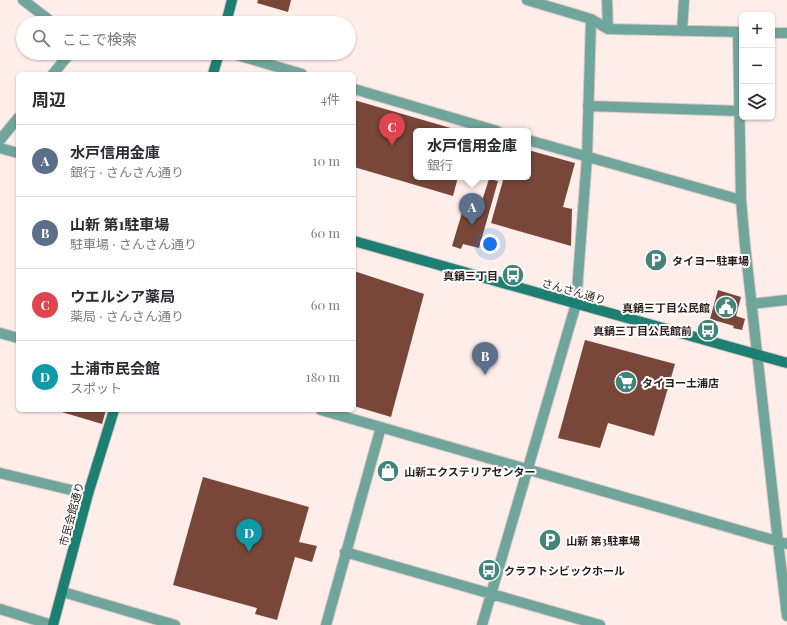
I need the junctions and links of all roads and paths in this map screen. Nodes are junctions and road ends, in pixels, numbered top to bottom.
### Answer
1 (23, 0) edge
2 (232, 0) edge
3 (527, 0) edge
4 (607, 0) edge
5 (684, 0) edge
6 (44, 16) edge
7 (228, 16) edge
8 (591, 19) junction
9 (608, 29) junction
10 (682, 31) junction
11 (739, 32) edge
12 (775, 33) edge
13 (787, 33) edge
14 (740, 48) edge
15 (64, 60) edge
16 (217, 60) edge
17 (254, 60) edge
18 (55, 72) edge
19 (214, 72) edge
20 (295, 72) edge
21 (740, 84) edge
22 (356, 90) edge
23 (588, 106) junction
24 (739, 110) edge
25 (16, 120) edge
26 (740, 120) edge
27 (487, 128) edge
28 (0, 140) edge
29 (531, 141) edge
30 (0, 148) edge
31 (16, 152) edge
32 (586, 157) junction
33 (741, 200) junction
34 (356, 242) edge
35 (787, 300) edge
36 (576, 304) junction
37 (751, 304) junction
38 (0, 333) edge
39 (16, 337) edge
40 (757, 354) junction
41 (787, 363) edge
42 (113, 412) edge
43 (328, 412) edge
44 (381, 427) junction
45 (527, 469) junction
46 (0, 472) edge
47 (88, 494) junction
48 (782, 543) edge
49 (345, 552) junction
50 (63, 592) junction
51 (491, 594) junction
52 (0, 609) edge
53 (787, 616) edge
54 (53, 625) edge
55 (176, 625) edge
56 (326, 625) edge
57 (482, 625) edge
58 (600, 625) edge

1 - 6 street
2 - 7 street
3 - 8 street
4 - 9 street
5 - 10 street
8 - 9 street
8 - 23 street
9 - 10 street
10 - 11 street
12 - 13 street
14 - 21 street
15 - 18 street
16 - 19 street
17 - 20 street
22 - 27 street
23 - 24 street
23 - 32 street
25 - 28 street
26 - 33 street
29 - 32 street
30 - 31 street
32 - 33 street
32 - 36 street
33 - 37 street
34 - 36 street, さんさん通り
35 - 37 street
36 - 40 street, さんさん通り
36 - 45 street
37 - 40 street
38 - 39 street
40 - 41 street, さんさん通り
40 - 48 street
42 - 47 street, 市民会館通り
43 - 44 street
44 - 45 street
44 - 49 street
45 - 48 street
45 - 51 street
46 - 47 street
47 - 50 street, 市民会館通り
48 - 53 street
49 - 51 street
49 - 56 street
50 - 54 street, 市民会館通り
50 - 55 street
51 - 57 street
51 - 58 street
52 - 54 street

